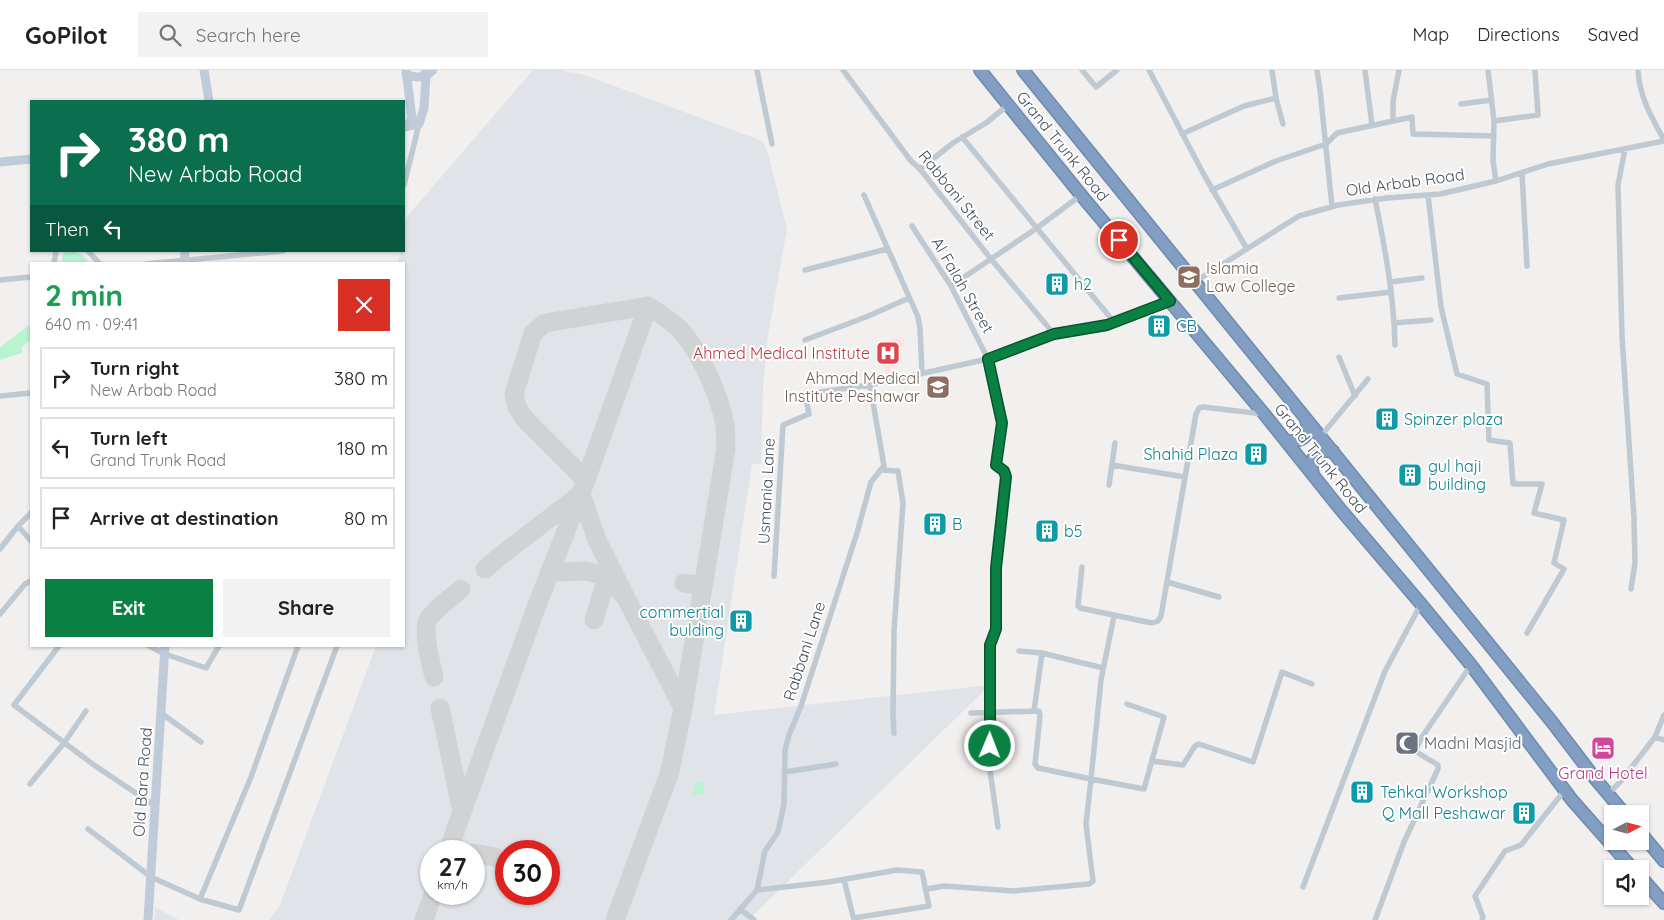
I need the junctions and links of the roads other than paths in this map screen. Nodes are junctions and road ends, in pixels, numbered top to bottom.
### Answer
1 (204, 70) edge
2 (757, 70) edge
3 (843, 70) edge
4 (980, 70) edge
5 (1023, 70) edge
6 (1082, 70) edge
7 (1117, 70) edge
8 (1149, 70) edge
9 (1272, 70) edge
10 (1317, 70) edge
11 (1365, 70) edge
12 (1399, 70) edge
13 (1488, 70) edge
14 (1535, 70) edge
15 (1638, 70) edge
16 (406, 72) edge
17 (428, 72) edge
18 (1276, 98) junction
19 (209, 100) edge
20 (1492, 100) junction
21 (1462, 104) dead end
22 (1008, 105) junction
23 (1393, 121) junction
24 (1494, 121) junction
25 (419, 124) junction
26 (1283, 124) dead end
27 (1372, 125) junction
28 (406, 126) edge
29 (1182, 134) junction
30 (1494, 136) junction
31 (962, 137) junction
32 (1664, 141) edge
33 (772, 144) dead end
34 (1326, 144) junction
35 (1625, 149) junction
36 (30, 160) edge
37 (0, 162) edge
38 (920, 169) junction
39 (1522, 173) junction
40 (1496, 181) junction
41 (405, 182) edge
42 (1212, 190) junction
43 (864, 195) dead end
44 (1081, 195) junction
45 (1428, 195) junction
46 (1374, 199) junction
47 (1332, 206) junction
48 (912, 226) dead end
49 (1037, 228) junction
50 (888, 249) junction
51 (1246, 249) junction
52 (89, 252) edge
53 (270, 252) edge
54 (184, 258) edge
55 (991, 259) junction
56 (98, 262) edge
57 (159, 262) edge
58 (1527, 266) dead end
59 (805, 270) dead end
60 (30, 277) edge
61 (1422, 278) dead end
62 (0, 280) edge
63 (1196, 281) junction
64 (1390, 282) junction
65 (951, 286) junction
66 (1391, 292) junction
67 (909, 298) junction
68 (1339, 298) dead end
69 (1170, 301) junction
70 (1431, 320) dead end
71 (1114, 322) junction
72 (1394, 323) junction
73 (1054, 334) junction
74 (804, 340) dead end
75 (1395, 345) dead end
76 (1339, 357) dead end
77 (988, 359) junction
78 (922, 373) junction
79 (1368, 379) dead end
80 (870, 385) junction
81 (30, 393) edge
82 (0, 396) edge
83 (1355, 396) junction
84 (1265, 415) junction
85 (1306, 418) junction
86 (1320, 436) junction
87 (1286, 440) junction
88 (1115, 443) dead end
89 (1333, 452) junction
90 (1112, 465) junction
91 (880, 470) junction
92 (1313, 475) junction
93 (1185, 477) junction
94 (1109, 485) dead end
95 (30, 514) edge
96 (18, 526) junction
97 (30, 540) edge
98 (0, 549) edge
99 (1082, 567) dead end
100 (774, 576) dead end
101 (30, 582) edge
102 (1166, 582) junction
103 (1631, 589) dead end
104 (1219, 597) dead end
105 (1421, 604) junction
106 (0, 614) edge
107 (1114, 616) junction
108 (1527, 633) dead end
109 (58, 647) edge
110 (219, 647) edge
111 (298, 647) edge
112 (337, 647) edge
113 (165, 650) edge
114 (1019, 651) dead end
115 (1042, 653) junction
116 (1471, 665) junction
117 (1103, 668) junction
118 (1312, 684) dead end
119 (1127, 704) dead end
120 (1034, 710) junction
121 (86, 711) dead end
122 (990, 712) junction
123 (161, 713) junction
124 (971, 713) dead end
125 (1664, 715) edge
126 (894, 733) dead end
127 (1655, 737) junction
128 (1664, 740) edge
129 (201, 742) dead end
130 (64, 743) junction
131 (1152, 761) junction
132 (836, 764) dead end
133 (785, 772) junction
134 (1090, 779) junction
135 (30, 784) dead end
136 (1565, 790) junction
137 (1608, 793) junction
138 (1618, 805) edge
139 (155, 806) junction
140 (998, 827) dead end
141 (88, 829) dead end
142 (1649, 843) edge
143 (1625, 860) edge
144 (1664, 861) edge
145 (151, 877) junction
146 (844, 880) junction
147 (1649, 886) edge
148 (1302, 887) dead end
149 (927, 889) junction
150 (757, 890) junction
151 (200, 898) junction
152 (1664, 904) edge
153 (740, 909) junction
154 (854, 919) edge
155 (148, 920) edge
156 (731, 920) edge
157 (754, 920) edge
158 (1375, 920) edge
159 (1482, 920) edge

1 - 19 street
2 - 33 street
3 - 38 street, Rabbani Street
4 - 22 highway, Grand Trunk Road
5 - 63 highway, Grand Trunk Road
6 - 7 street
8 - 29 street
9 - 18 street
10 - 34 street
11 - 27 street
12 - 23 street
13 - 20 street
14 - 24 street
15 - 32 street
16 - 17 street
16 - 28 street
17 - 25 street
18 - 26 street
18 - 29 street
20 - 21 street
20 - 24 street
22 - 31 street
22 - 44 highway, Grand Trunk Road
23 - 27 street
23 - 30 street
24 - 30 street
25 - 28 street
25 - 41 street
27 - 34 street
29 - 42 street
30 - 40 street
31 - 38 street
31 - 49 street
32 - 35 street, Old Arbab Road
34 - 42 street
34 - 47 street
35 - 39 street, Old Arbab Road
35 - 103 street
36 - 37 street
38 - 55 street, Rabbani Street
39 - 40 street, Old Arbab Road
39 - 58 street
40 - 45 street, Old Arbab Road
42 - 51 street
43 - 50 street
44 - 49 street
44 - 69 highway, Grand Trunk Road
45 - 46 street, Old Arbab Road
45 - 108 street
46 - 47 street, Old Arbab Road
46 - 64 street
47 - 51 street, Old Arbab Road
48 - 65 street, Al Falah Street
49 - 55 street
49 - 71 street
50 - 59 street
50 - 67 street
51 - 63 street, Old Arbab Road
52 - 56 street
53 - 54 street
54 - 57 street
55 - 65 street
55 - 73 street, Rabbani Street
60 - 62 street
61 - 64 street
63 - 85 highway, Grand Trunk Road
64 - 66 street
65 - 77 street, Al Falah Street
66 - 68 street
66 - 72 street
67 - 74 street
67 - 78 street
69 - 71 street
69 - 84 highway, Grand Trunk Road
70 - 72 street
71 - 73 street
72 - 75 street
73 - 77 street
76 - 83 street
77 - 78 street
77 - 122 street, Al Falah Street
78 - 80 street
79 - 83 street
80 - 91 street, Rabbani Lane
80 - 100 street, Usmania Lane
81 - 82 street
83 - 86 street
84 - 87 highway, Grand Trunk Road
84 - 93 street
85 - 86 highway, Grand Trunk Road
85 - 87 highway
86 - 89 highway, Grand Trunk Road
87 - 92 highway, Grand Trunk Road
88 - 90 street
89 - 92 highway
89 - 137 highway, Grand Trunk Road
90 - 93 street
90 - 94 street
91 - 126 street
91 - 133 street, Rabbani Lane
92 - 105 highway, Grand Trunk Road
93 - 102 street
95 - 96 street
96 - 97 street
96 - 98 street
99 - 107 street
101 - 106 street
102 - 104 street
102 - 107 street
105 - 116 highway, Grand Trunk Road
105 - 148 street
107 - 117 street
109 - 130 street
110 - 113 street
111 - 151 street
112 - 151 street
113 - 123 street, Old Bara Road
114 - 115 street
115 - 117 street
115 - 120 street
116 - 136 highway, Grand Trunk Road
116 - 158 street
117 - 134 street
118 - 131 street
119 - 131 street
120 - 122 street
120 - 134 street
121 - 130 street
122 - 124 street
122 - 140 street, Al Falah Street
123 - 129 street
123 - 139 street, Old Bara Road
125 - 127 street
127 - 128 street
127 - 137 street
130 - 135 street
130 - 139 street
131 - 134 street
132 - 133 street
133 - 150 street, Rabbani Lane
134 - 149 street
136 - 143 highway, Grand Trunk Road
136 - 159 street
137 - 138 highway, Grand Trunk Road
139 - 145 street, Old Bara Road
141 - 145 street
142 - 144 highway
145 - 151 street
145 - 155 street, Old Bara Road
146 - 149 street
146 - 150 street
146 - 154 street
147 - 152 highway
149 - 154 street
150 - 153 street
153 - 156 street
153 - 157 street

